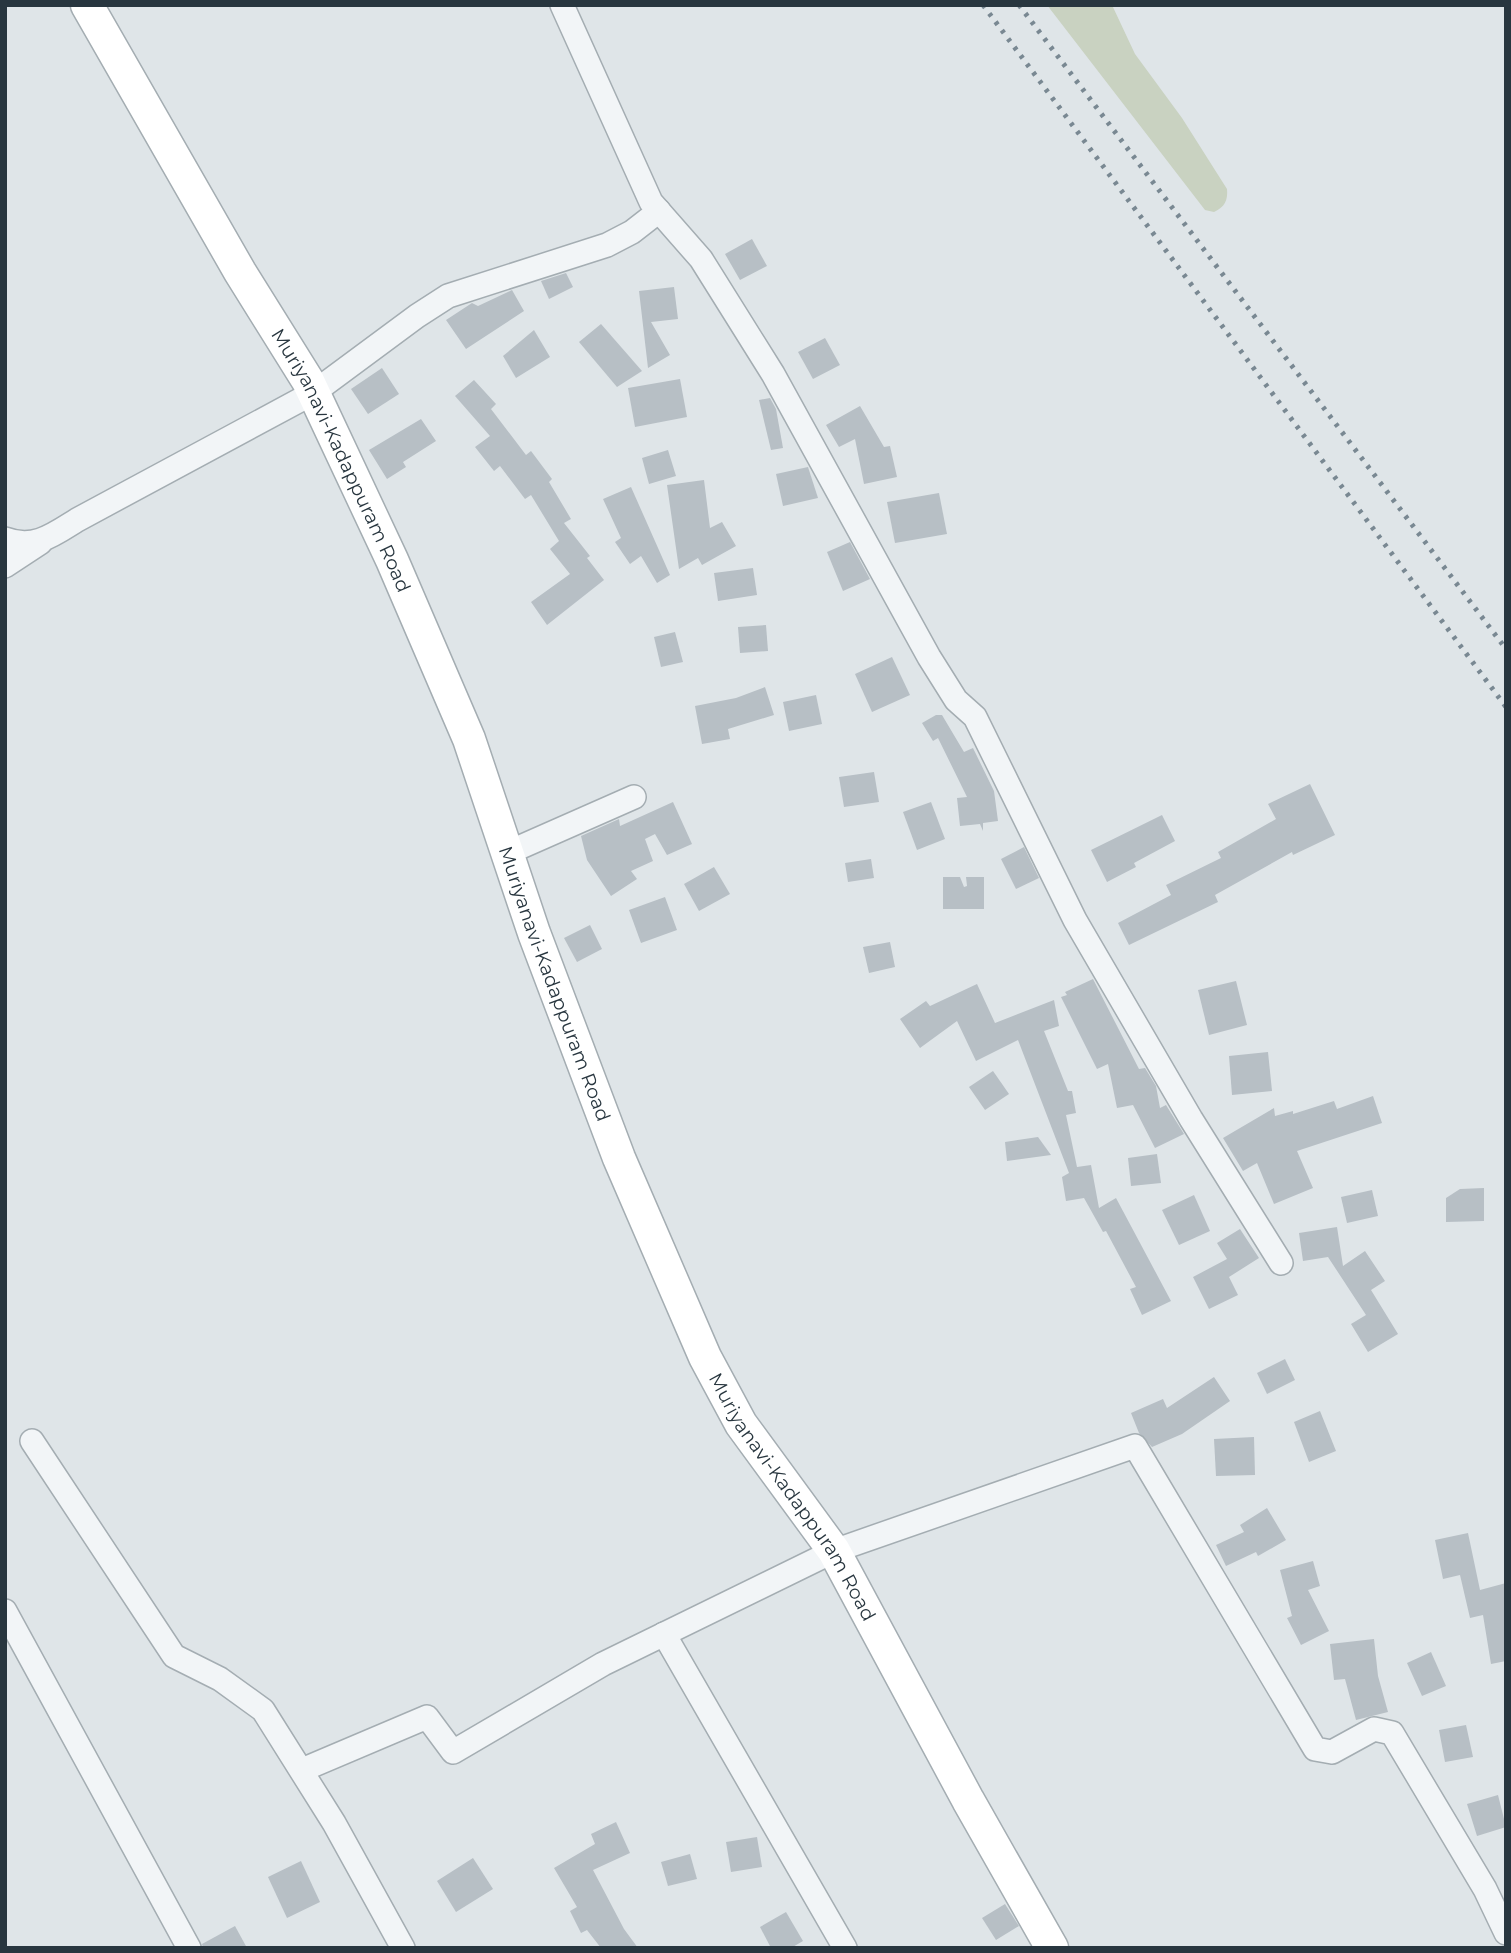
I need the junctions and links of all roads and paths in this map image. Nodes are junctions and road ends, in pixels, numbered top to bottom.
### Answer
1 (87, 5) edge
2 (562, 5) edge
3 (659, 211) junction
4 (313, 393) junction
5 (5, 539) edge
6 (40, 543) junction
7 (5, 566) edge
8 (634, 797) dead end
9 (507, 853) junction
10 (1281, 1263) dead end
11 (32, 1441) dead end
12 (834, 1552) junction
13 (5, 1611) edge
14 (664, 1634) junction
15 (302, 1770) junction
16 (1506, 1933) edge
17 (189, 1948) edge
18 (404, 1948) edge
19 (845, 1948) edge
20 (1052, 1948) edge

1 - 4 main road, Muriyanavi-Kadappuram Road
2 - 3 street
3 - 4 street
3 - 10 street
4 - 6 street
4 - 9 main road, Muriyanavi-Kadappuram Road
5 - 6 street
6 - 7 street
8 - 9 street
9 - 12 main road, Muriyanavi-Kadappuram Road
11 - 15 street
12 - 14 street
12 - 16 street
12 - 20 main road, Muriyanavi-Kadappuram Road
13 - 17 street
14 - 15 street
14 - 19 street
15 - 18 street

